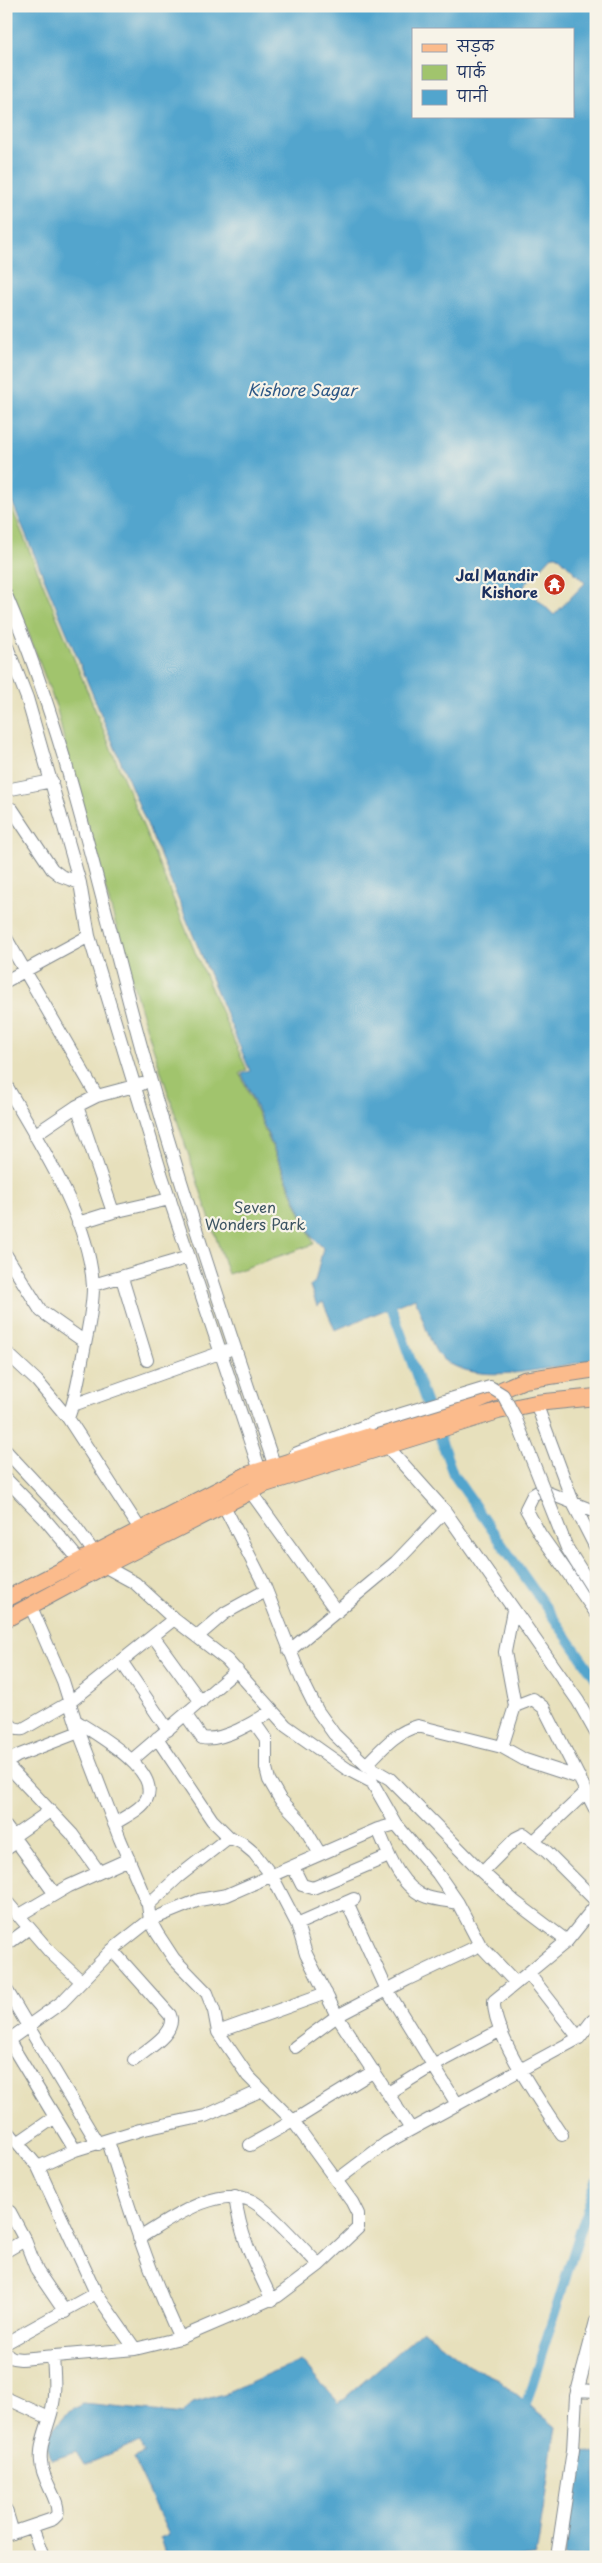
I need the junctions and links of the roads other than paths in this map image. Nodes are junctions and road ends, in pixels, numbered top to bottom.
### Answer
1 (6, 595) edge
2 (6, 644) edge
3 (52, 781) junction
4 (6, 790) edge
5 (12, 809) dead end
6 (80, 883) junction
7 (89, 936) junction
8 (6, 938) edge
9 (26, 970) junction
10 (6, 981) edge
11 (151, 1081) junction
12 (6, 1085) edge
13 (135, 1086) junction
14 (97, 1096) junction
15 (77, 1106) junction
16 (34, 1135) junction
17 (170, 1199) junction
18 (112, 1212) junction
19 (78, 1224) junction
20 (6, 1255) edge
21 (189, 1257) junction
22 (12, 1274) edge
23 (122, 1278) junction
24 (93, 1285) junction
25 (85, 1342) junction
26 (235, 1347) junction
27 (6, 1352) edge
28 (221, 1352) junction
29 (147, 1360) dead end
30 (596, 1369) edge
31 (596, 1397) edge
32 (536, 1403) junction
33 (73, 1405) junction
34 (468, 1412) junction
35 (68, 1418) junction
36 (391, 1439) junction
37 (6, 1451) edge
38 (273, 1473) junction
39 (6, 1479) edge
40 (250, 1491) junction
41 (223, 1504) junction
42 (574, 1505) junction
43 (445, 1511) junction
44 (596, 1512) edge
45 (140, 1529) junction
46 (596, 1548) edge
47 (93, 1560) junction
48 (265, 1591) junction
49 (596, 1594) edge
50 (6, 1599) edge
51 (31, 1607) junction
52 (513, 1610) junction
53 (337, 1612) junction
54 (596, 1613) edge
55 (6, 1619) edge
56 (174, 1619) junction
57 (153, 1636) junction
58 (197, 1637) junction
59 (289, 1651) junction
60 (121, 1660) junction
61 (237, 1670) junction
62 (70, 1702) junction
63 (201, 1702) junction
64 (515, 1706) junction
65 (271, 1710) junction
66 (186, 1715) junction
67 (6, 1719) edge
68 (254, 1722) junction
69 (78, 1726) junction
70 (168, 1730) junction
71 (596, 1733) edge
72 (157, 1738) junction
73 (502, 1747) junction
74 (132, 1760) junction
75 (6, 1764) edge
76 (366, 1765) junction
77 (376, 1777) junction
78 (580, 1778) junction
79 (586, 1792) junction
80 (50, 1811) junction
81 (596, 1811) edge
82 (114, 1824) junction
83 (396, 1824) junction
84 (378, 1829) junction
85 (229, 1837) junction
86 (11, 1838) edge
87 (534, 1841) junction
88 (320, 1854) junction
89 (389, 1856) junction
90 (129, 1859) junction
91 (293, 1867) junction
92 (99, 1872) junction
93 (482, 1872) junction
94 (272, 1876) junction
95 (55, 1894) junction
96 (6, 1900) edge
97 (596, 1901) edge
98 (458, 1903) junction
99 (148, 1905) junction
100 (596, 1905) edge
101 (18, 1916) junction
102 (150, 1920) junction
103 (297, 1924) junction
104 (30, 1928) junction
105 (567, 1941) junction
106 (6, 1945) edge
107 (480, 1945) junction
108 (112, 1950) junction
109 (529, 1974) junction
110 (81, 1982) junction
111 (516, 1983) junction
112 (6, 1989) edge
113 (387, 1990) junction
114 (326, 1993) junction
115 (337, 2016) junction
116 (592, 2021) dead end
117 (29, 2025) junction
118 (501, 2030) junction
119 (218, 2032) junction
120 (579, 2038) junction
121 (8, 2042) edge
122 (294, 2047) dead end
123 (134, 2060) dead end
124 (432, 2066) junction
125 (520, 2069) junction
126 (374, 2071) junction
127 (262, 2090) junction
128 (388, 2093) junction
129 (457, 2104) junction
130 (55, 2117) junction
131 (293, 2121) junction
132 (6, 2129) edge
133 (411, 2129) junction
134 (562, 2135) dead end
135 (19, 2142) junction
136 (103, 2143) junction
137 (250, 2145) dead end
138 (75, 2150) junction
139 (38, 2167) junction
140 (337, 2180) junction
141 (234, 2196) junction
142 (6, 2210) edge
143 (139, 2238) junction
144 (26, 2240) junction
145 (6, 2251) edge
146 (319, 2265) junction
147 (96, 2293) junction
148 (272, 2300) junction
149 (65, 2312) junction
150 (596, 2321) edge
151 (180, 2338) junction
152 (6, 2343) edge
153 (135, 2349) junction
154 (6, 2354) edge
155 (53, 2356) junction
156 (577, 2390) junction
157 (596, 2392) edge
158 (7, 2399) edge
159 (49, 2418) junction
160 (6, 2510) edge
161 (32, 2527) junction
162 (9, 2534) edge
163 (43, 2557) edge
164 (557, 2557) edge

1 - 11 street
2 - 3 street
3 - 4 street
3 - 6 street
5 - 6 street
6 - 7 street
7 - 9 street
7 - 13 street
8 - 9 street
9 - 10 street
9 - 14 street
11 - 13 street
11 - 26 street
12 - 16 street
13 - 14 street
13 - 17 street
14 - 15 street
15 - 16 street
15 - 18 street
16 - 19 street
17 - 18 street
17 - 21 street
18 - 19 street
19 - 24 street
20 - 22 street
21 - 23 street
21 - 28 street
22 - 25 street
23 - 24 street
23 - 29 street
24 - 25 street
25 - 33 street
26 - 28 street
26 - 38 street
27 - 35 street
28 - 33 street
28 - 38 street
30 - 34 main road
31 - 32 main road
32 - 34 main road
32 - 42 street
33 - 35 street
34 - 36 main road
35 - 45 street
36 - 38 main road
36 - 43 street
37 - 47 street
38 - 40 main road
38 - 45 main road
38 - 49 street, bridge
39 - 47 street
40 - 41 main road
40 - 53 street
41 - 47 main road
41 - 48 street
42 - 44 street
42 - 46 street
42 - 54 street
43 - 52 street
43 - 53 street
45 - 47 main road
47 - 50 main road
47 - 51 main road
47 - 56 street
48 - 58 street
48 - 59 street
51 - 55 main road
51 - 62 street
52 - 64 street
52 - 71 street
53 - 59 street
56 - 57 street
56 - 58 street
57 - 60 street
57 - 63 street
58 - 61 street
59 - 76 street
60 - 62 street
60 - 70 street
61 - 63 street
61 - 65 street
62 - 67 street
62 - 69 street
63 - 66 street
64 - 73 street
64 - 78 street
65 - 68 street
65 - 77 street
66 - 68 street
66 - 70 street
68 - 88 street
69 - 74 street
69 - 75 street
69 - 82 street
70 - 72 street
72 - 74 street
72 - 85 street
73 - 76 street
73 - 78 street
74 - 82 street
75 - 80 street
76 - 77 street
77 - 83 street
77 - 93 street
78 - 79 street
79 - 81 street
79 - 87 street
80 - 86 street
80 - 92 street
82 - 90 street
83 - 84 street
83 - 98 street
84 - 88 street
84 - 89 street
85 - 94 street
85 - 99 street
86 - 95 street
87 - 93 street
87 - 97 street
88 - 91 street
89 - 91 street
89 - 98 street
90 - 92 street
90 - 99 street
91 - 94 street
92 - 95 street
93 - 105 street
94 - 102 street
94 - 103 street
95 - 101 street
96 - 101 street
98 - 107 street
99 - 102 street
100 - 105 street
101 - 104 street
102 - 108 street
102 - 119 street
103 - 113 street
103 - 114 street
104 - 106 street
104 - 110 street
105 - 109 street
107 - 111 street
107 - 113 street
108 - 110 street
108 - 123 street
109 - 111 street
109 - 120 street
110 - 117 street
111 - 118 street
112 - 117 street
113 - 115 street
113 - 124 street
114 - 115 street
114 - 119 street
115 - 122 street
115 - 126 street
116 - 120 street
117 - 121 street
117 - 136 street
118 - 124 street
118 - 125 street
119 - 127 street
120 - 125 street
121 - 130 street
124 - 128 street
124 - 129 street
125 - 129 street
125 - 134 street
126 - 128 street
126 - 131 street
127 - 131 street
127 - 136 street
128 - 133 street
129 - 133 street
130 - 135 street
130 - 138 street
131 - 137 street
131 - 140 street
132 - 135 street
133 - 140 street
135 - 139 street
136 - 138 street
136 - 143 street
138 - 139 street
139 - 147 street
140 - 146 street
141 - 143 street
141 - 146 street
141 - 148 street
142 - 144 street
143 - 151 street
144 - 145 street
144 - 149 street
146 - 148 street
147 - 149 street
147 - 153 street
148 - 151 street
149 - 152 street
150 - 156 street
151 - 153 street
153 - 155 street
154 - 155 street
155 - 159 street
156 - 157 street
156 - 164 street
158 - 159 street
159 - 161 street
160 - 162 street
161 - 162 street
161 - 163 street

